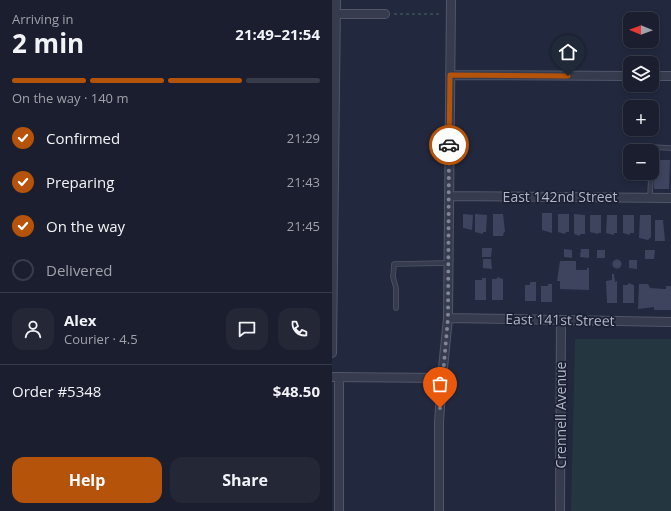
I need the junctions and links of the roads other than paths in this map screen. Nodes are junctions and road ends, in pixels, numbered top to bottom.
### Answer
1 (336, 0) edge
2 (451, 0) edge
3 (334, 14) edge
4 (385, 14) dead end
5 (450, 75) junction
6 (623, 76) edge
7 (659, 76) edge
8 (671, 76) edge
9 (659, 147) edge
10 (671, 148) edge
11 (651, 180) edge
12 (449, 196) junction
13 (650, 198) junction
14 (671, 198) edge
15 (448, 263) junction
16 (396, 308) dead end
17 (448, 318) junction
18 (561, 320) junction
19 (671, 322) edge
20 (332, 353) edge
21 (335, 377) edge
22 (442, 378) junction
23 (339, 511) edge
24 (439, 511) edge
25 (560, 511) edge

1 - 3 street
2 - 5 street
3 - 4 street
3 - 20 street
5 - 6 street
5 - 12 street
7 - 8 street
9 - 10 lane
11 - 13 lane
12 - 13 street, East 142nd Street
12 - 15 street
13 - 14 street, East 142nd Street
15 - 16 lane
15 - 17 street
17 - 18 street, East 141st Street
17 - 22 street
18 - 19 street, East 141st Street
18 - 25 street, Crennell Avenue
21 - 22 street
21 - 23 street
22 - 24 street

